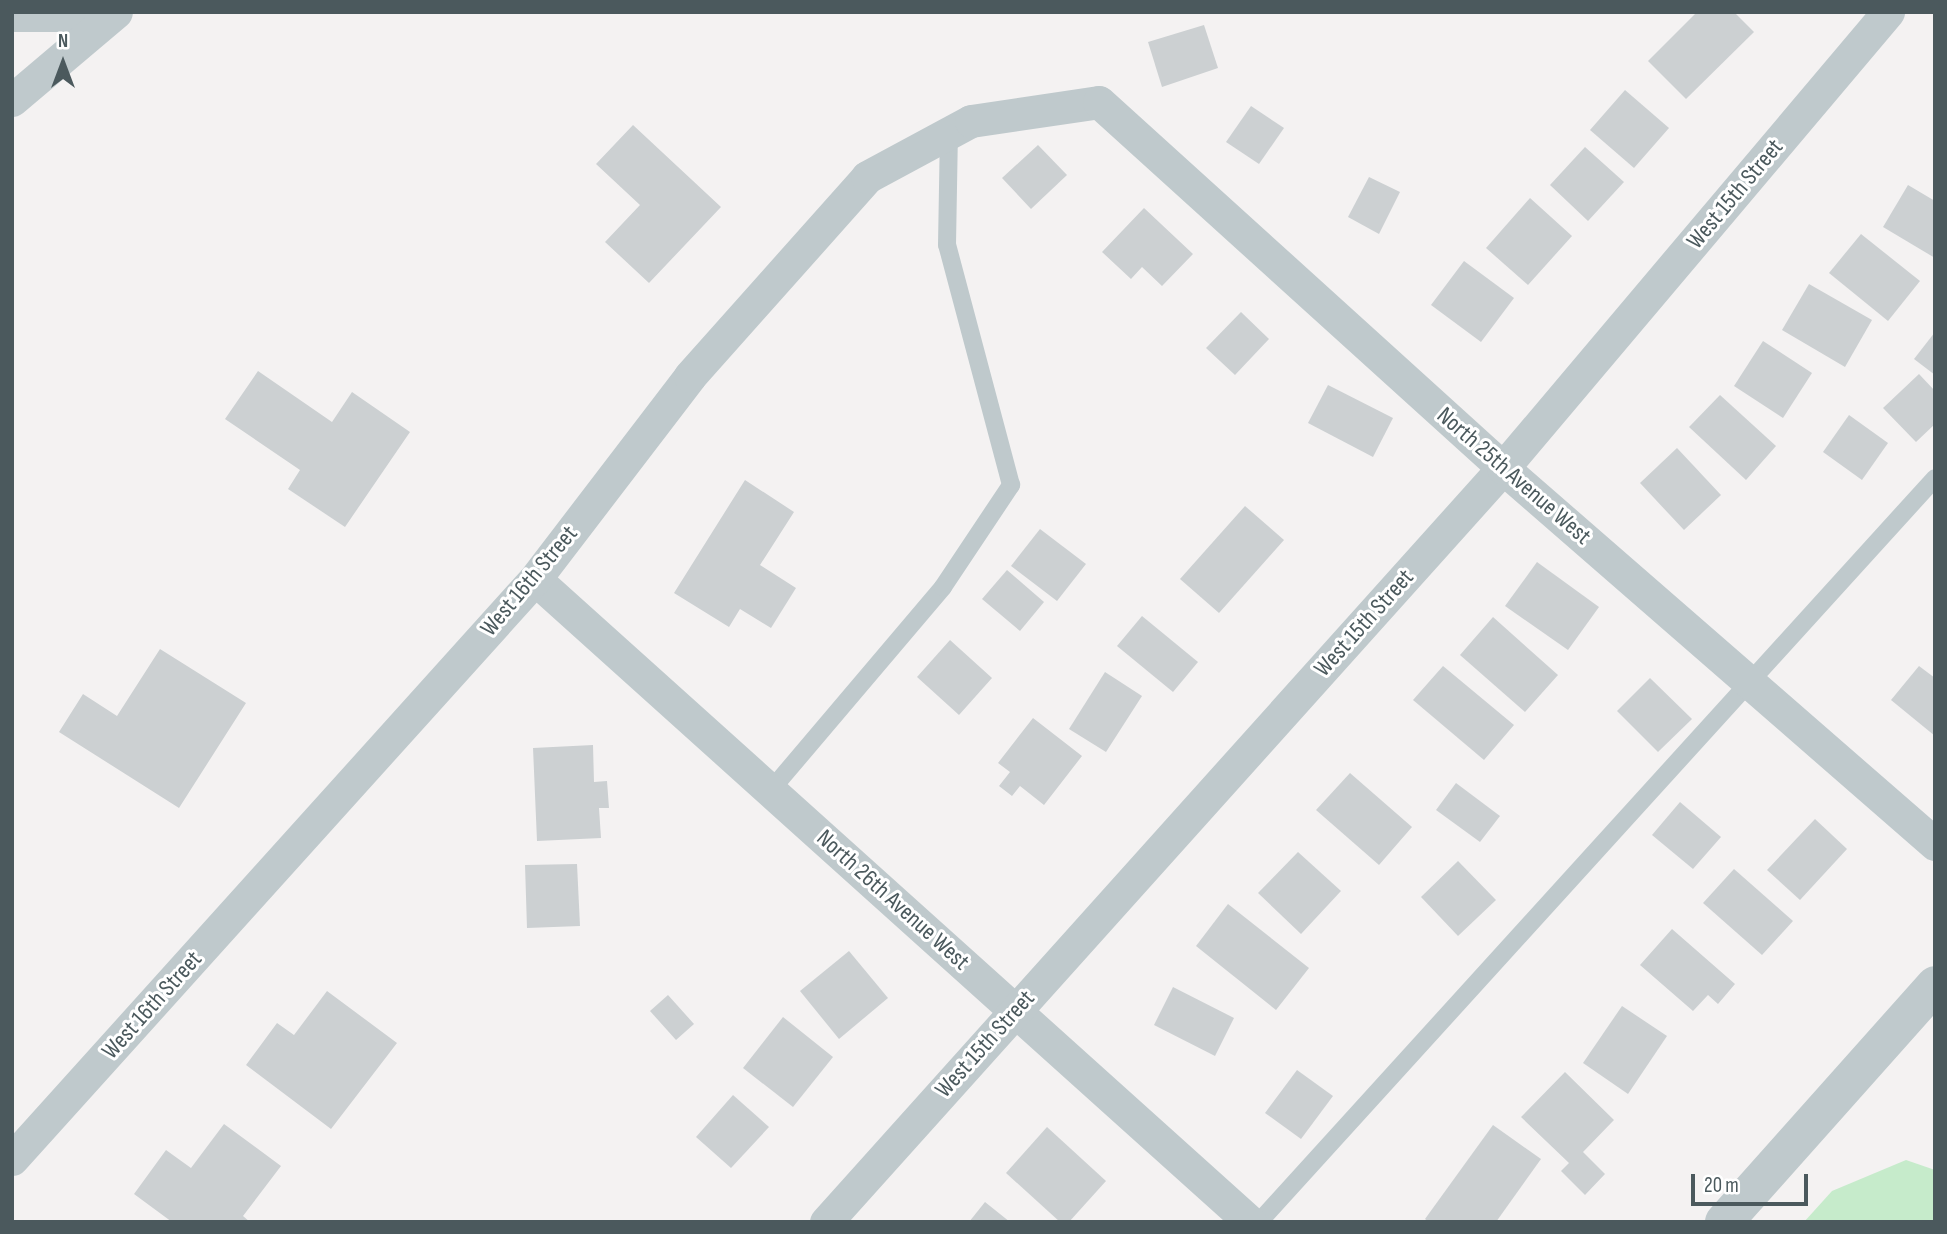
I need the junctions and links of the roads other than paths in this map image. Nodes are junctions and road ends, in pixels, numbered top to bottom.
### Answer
1 (1888, 12) edge
2 (114, 14) edge
3 (12, 15) edge
4 (12, 100) edge
5 (1099, 102) joint
6 (949, 133) junction
7 (1503, 468) junction
8 (1935, 478) edge
9 (535, 579) junction
10 (1753, 682) junction
11 (771, 790) junction
12 (1935, 844) edge
13 (1935, 985) edge
14 (1016, 1010) junction
15 (12, 1159) edge
16 (826, 1222) edge
17 (1250, 1222) edge
18 (1259, 1222) edge
19 (1724, 1222) edge

1 - 7 street, West 15th Street
2 - 3 street
2 - 4 street
5 - 6 street, West 16th Street
5 - 7 street, North 25th Avenue West
6 - 9 street, West 16th Street
6 - 11 lane
7 - 10 street, North 25th Avenue West
7 - 14 street, West 15th Street
8 - 10 lane
9 - 11 street, North 26th Avenue West
9 - 15 street, West 16th Street
10 - 12 street, North 25th Avenue West
10 - 18 lane
11 - 14 street, North 26th Avenue West
13 - 19 street
14 - 16 street, West 15th Street
14 - 17 street, North 26th Avenue West

